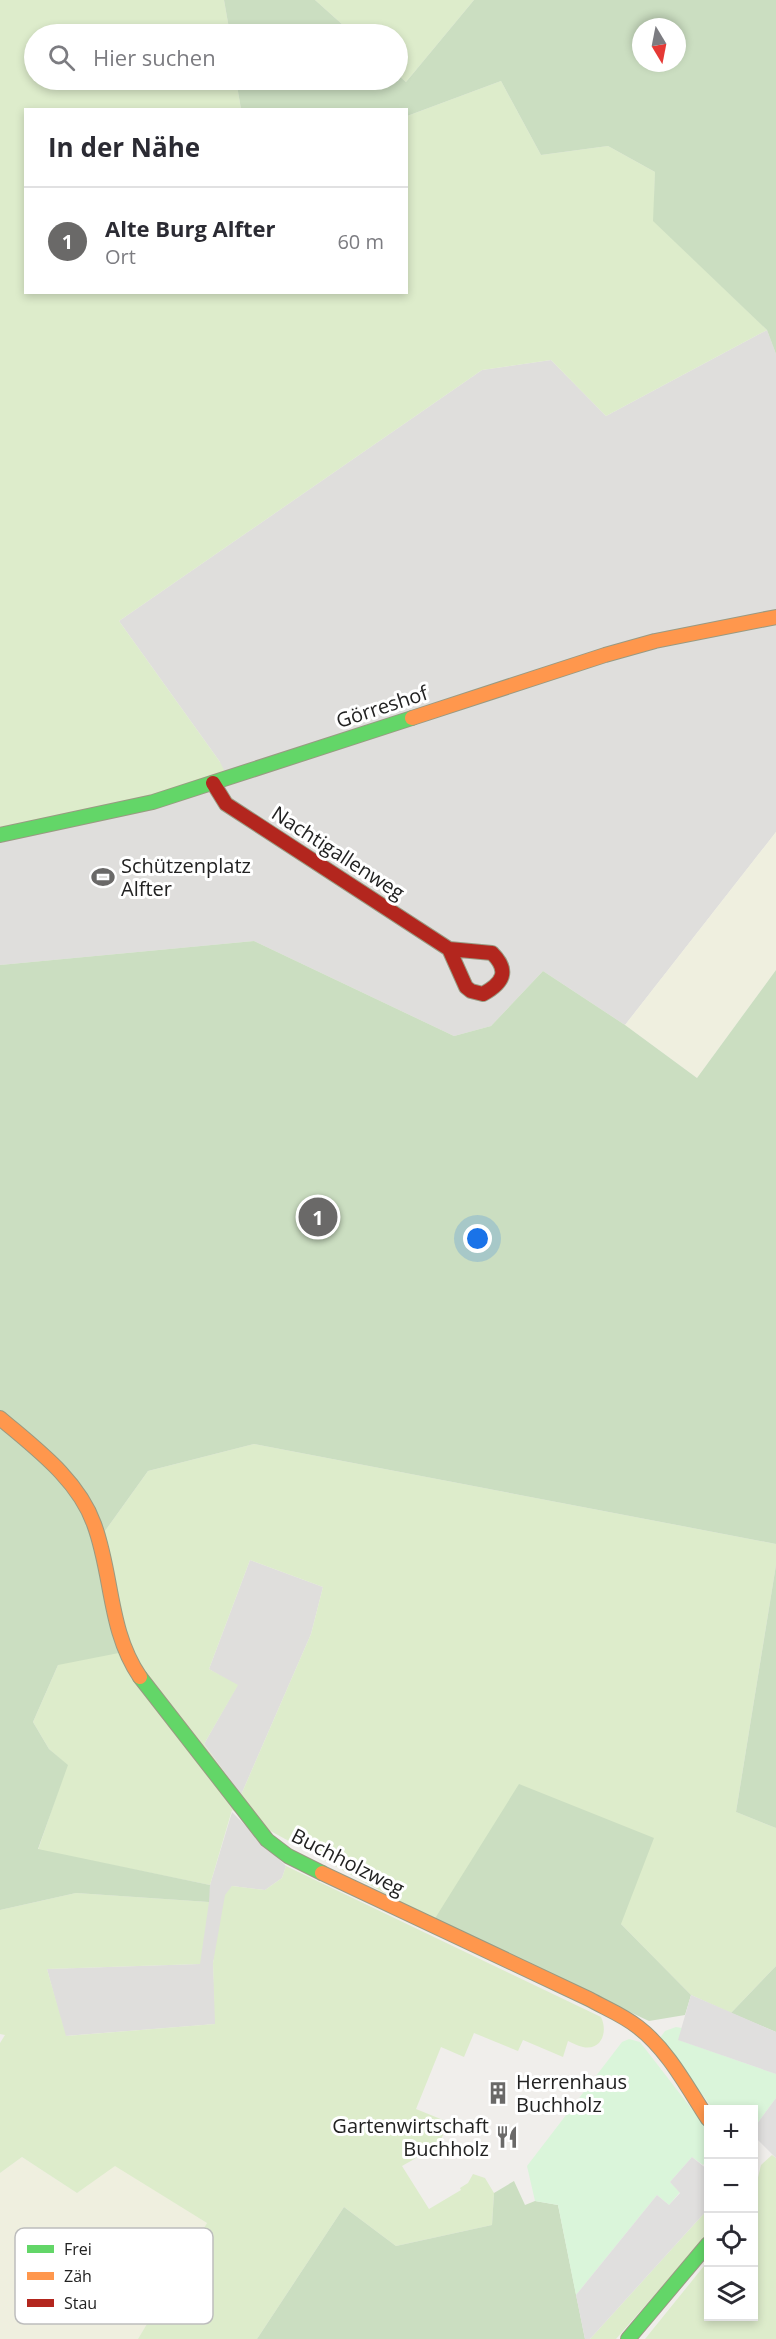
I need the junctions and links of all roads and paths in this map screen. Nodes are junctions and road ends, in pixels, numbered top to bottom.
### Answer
1 (776, 617) edge
2 (213, 783) junction
3 (0, 835) edge
4 (449, 949) dead end
5 (0, 1418) edge
6 (704, 2113) edge
7 (704, 2249) edge
8 (628, 2339) edge

1 - 2 street, Görreshof
2 - 3 street, Görreshof
2 - 4 street, Nachtigallenweg
5 - 6 street, Buchholzweg
7 - 8 street

